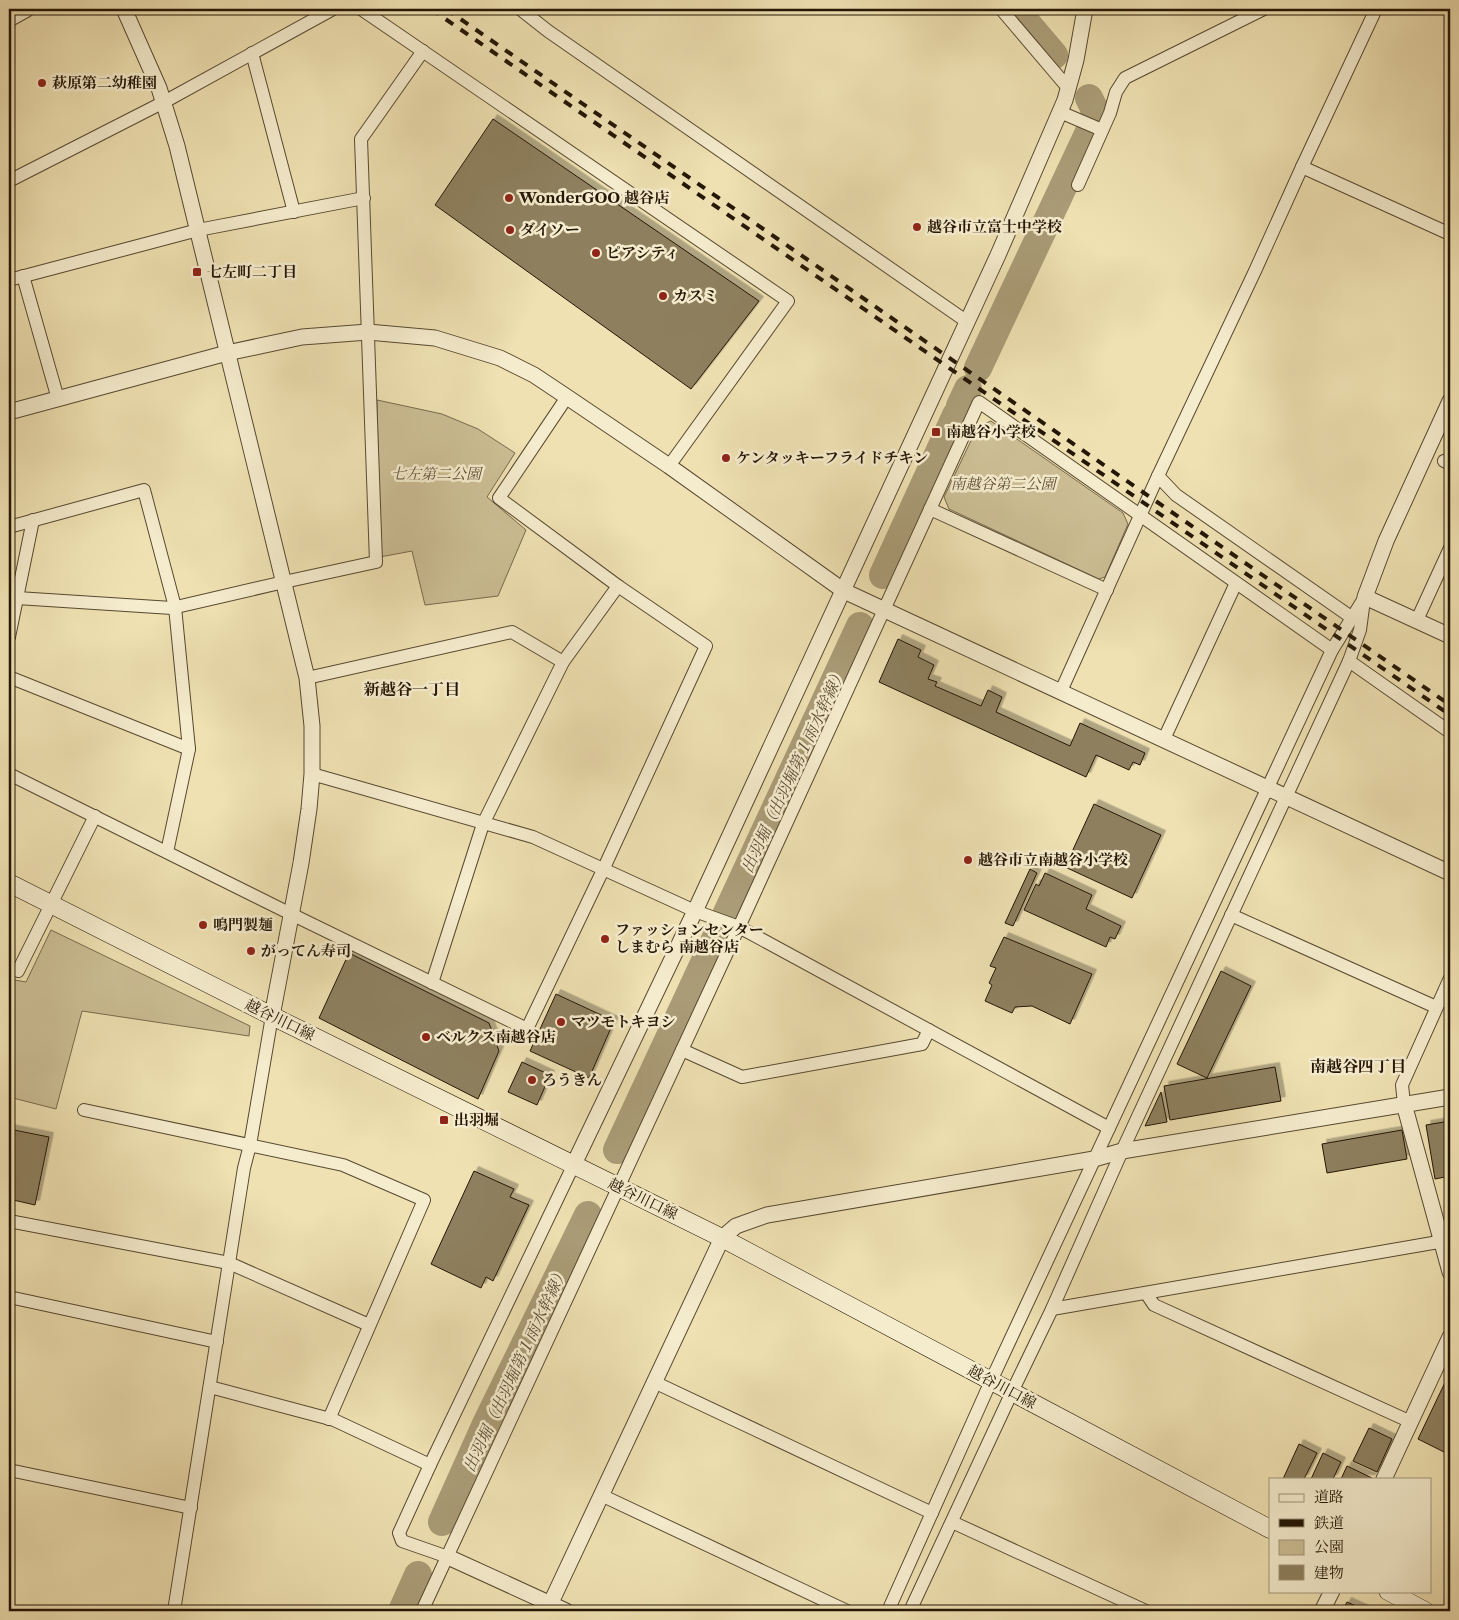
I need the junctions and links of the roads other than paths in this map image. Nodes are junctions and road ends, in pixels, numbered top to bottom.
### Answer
1 (27, 9) edge
2 (124, 9) edge
3 (334, 9) edge
4 (361, 9) edge
5 (520, 9) edge
6 (1001, 9) edge
7 (1084, 9) edge
8 (1264, 9) edge
9 (1376, 9) edge
10 (9, 20) edge
11 (423, 51) junction
12 (252, 53) junction
13 (1070, 87) junction
14 (164, 102) junction
15 (1060, 112) junction
16 (1102, 130) junction
17 (1302, 166) junction
18 (9, 181) edge
19 (1078, 184) dead end
20 (364, 198) junction
21 (294, 212) junction
22 (198, 230) junction
23 (1450, 234) edge
24 (23, 276) junction
25 (9, 280) edge
26 (966, 321) junction
27 (368, 332) junction
28 (227, 353) junction
29 (567, 397) junction
30 (58, 399) junction
31 (1450, 401) edge
32 (9, 412) edge
33 (670, 466) junction
34 (1158, 476) junction
35 (930, 509) junction
36 (1140, 516) junction
37 (33, 520) junction
38 (9, 527) edge
39 (1450, 548) edge
40 (284, 582) junction
41 (1236, 583) junction
42 (618, 586) junction
43 (1107, 590) junction
44 (844, 591) junction
45 (1365, 597) junction
46 (17, 598) junction
47 (175, 607) junction
48 (884, 610) junction
49 (1351, 617) junction
50 (1417, 620) junction
51 (1450, 636) edge
52 (9, 637) edge
53 (1332, 650) junction
54 (1349, 661) junction
55 (563, 662) junction
56 (9, 678) edge
57 (307, 678) junction
58 (1061, 691) junction
59 (1450, 732) edge
60 (1164, 739) junction
61 (189, 750) junction
62 (9, 774) edge
63 (312, 774) junction
64 (1268, 788) junction
65 (1286, 796) junction
66 (95, 816) junction
67 (483, 824) junction
68 (167, 852) junction
69 (603, 870) junction
70 (1450, 873) edge
71 (9, 883) edge
72 (51, 904) junction
73 (695, 911) junction
74 (291, 914) junction
75 (1231, 915) junction
76 (739, 927) junction
77 (9, 969) edge
78 (1450, 978) edge
79 (432, 983) junction
80 (1436, 1007) junction
81 (272, 1016) junction
82 (929, 1030) junction
83 (682, 1050) junction
84 (1450, 1097) edge
85 (1404, 1104) junction
86 (84, 1110) dead end
87 (1109, 1128) junction
88 (250, 1145) junction
89 (1122, 1151) junction
90 (1094, 1158) junction
91 (574, 1164) junction
92 (618, 1186) junction
93 (9, 1221) edge
94 (722, 1238) junction
95 (1446, 1241) edge
96 (229, 1263) junction
97 (1450, 1272) edge
98 (1146, 1293) junction
99 (9, 1297) edge
100 (1052, 1309) junction
101 (369, 1326) junction
102 (1450, 1337) edge
103 (217, 1342) junction
104 (991, 1381) junction
105 (654, 1382) junction
106 (210, 1387) junction
107 (1012, 1392) junction
108 (329, 1419) junction
109 (1411, 1422) junction
110 (430, 1466) junction
111 (9, 1470) edge
112 (1384, 1478) edge
113 (601, 1495) junction
114 (191, 1508) junction
115 (932, 1513) junction
116 (952, 1522) junction
117 (1269, 1528) edge
118 (448, 1556) junction
119 (1332, 1592) edge
120 (1390, 1592) edge
121 (549, 1608) edge
122 (174, 1611) edge
123 (422, 1611) edge
124 (566, 1611) edge
125 (847, 1611) edge
126 (888, 1611) edge
127 (910, 1611) edge
128 (1146, 1611) edge
129 (1322, 1611) edge
130 (1425, 1611) edge

1 - 10 street
2 - 14 street
3 - 12 street
4 - 11 street
5 - 26 street
6 - 13 street
7 - 13 street
8 - 16 street
9 - 17 street
11 - 20 street
11 - 33 street
12 - 14 street
12 - 21 street
13 - 15 street
14 - 18 street
14 - 22 street
15 - 16 street
15 - 26 street
16 - 19 street
17 - 23 street
17 - 34 street
20 - 21 street
20 - 27 street
21 - 22 street
22 - 24 street
22 - 28 street
24 - 25 street
24 - 30 street
26 - 44 street
27 - 28 street
27 - 29 street
27 - 40 street
28 - 30 street
28 - 40 street
29 - 33 street
29 - 42 street
30 - 32 street
31 - 45 street
33 - 44 street
34 - 36 street
34 - 49 street
35 - 36 street
35 - 43 street
35 - 48 street
36 - 41 street
36 - 43 street
37 - 38 street
37 - 46 street
37 - 47 street
39 - 50 street
40 - 47 street
40 - 57 street
41 - 53 street
41 - 60 street
42 - 55 street
42 - 69 street
43 - 58 street
44 - 48 street
44 - 73 street
45 - 49 street
45 - 50 street
45 - 54 street
46 - 47 street
46 - 52 street
47 - 61 street
48 - 58 street
48 - 76 street
49 - 53 street
50 - 51 street
53 - 64 street
54 - 59 street
54 - 65 street
55 - 57 street
55 - 67 street
56 - 61 street
57 - 63 street
58 - 60 street
60 - 64 street
61 - 68 street
62 - 66 street
63 - 67 street
63 - 74 street
64 - 65 street
64 - 87 street
65 - 70 street
65 - 75 street
66 - 68 street
66 - 72 street
67 - 69 street
67 - 79 street
68 - 74 street
69 - 73 street
69 - 79 street
71 - 72 main road, 越谷川口線
72 - 77 street
72 - 81 main road, 越谷川口線
73 - 76 street
73 - 91 street
74 - 79 street
74 - 81 street
75 - 80 street
75 - 89 street
76 - 82 street
76 - 83 street
78 - 80 street
80 - 85 street
81 - 88 street
81 - 91 main road, 越谷川口線
82 - 83 street
82 - 87 street
83 - 92 street
84 - 85 street
85 - 89 street
85 - 95 street
86 - 88 street
87 - 90 street
88 - 96 street
88 - 101 street
89 - 90 street
89 - 100 street
90 - 94 street
90 - 104 street
91 - 92 main road, 越谷川口線
91 - 110 street
92 - 94 main road, 越谷川口線
92 - 118 street
93 - 96 street
94 - 104 main road, 越谷川口線
94 - 105 street
95 - 97 street
95 - 98 street
96 - 101 street
96 - 103 street
98 - 100 street
98 - 109 street
99 - 103 street
100 - 107 street
101 - 108 street
102 - 109 street
103 - 106 street
104 - 107 main road, 越谷川口線
104 - 115 street
105 - 113 street
105 - 115 street
106 - 108 street
106 - 114 street
107 - 116 street
107 - 117 main road, 越谷川口線
108 - 110 street
109 - 112 street
110 - 118 street
111 - 114 street
113 - 121 street
113 - 125 street
114 - 122 street
115 - 126 street
116 - 127 street
116 - 128 street
118 - 121 street
118 - 123 street
119 - 129 street
120 - 130 main road
121 - 124 street

